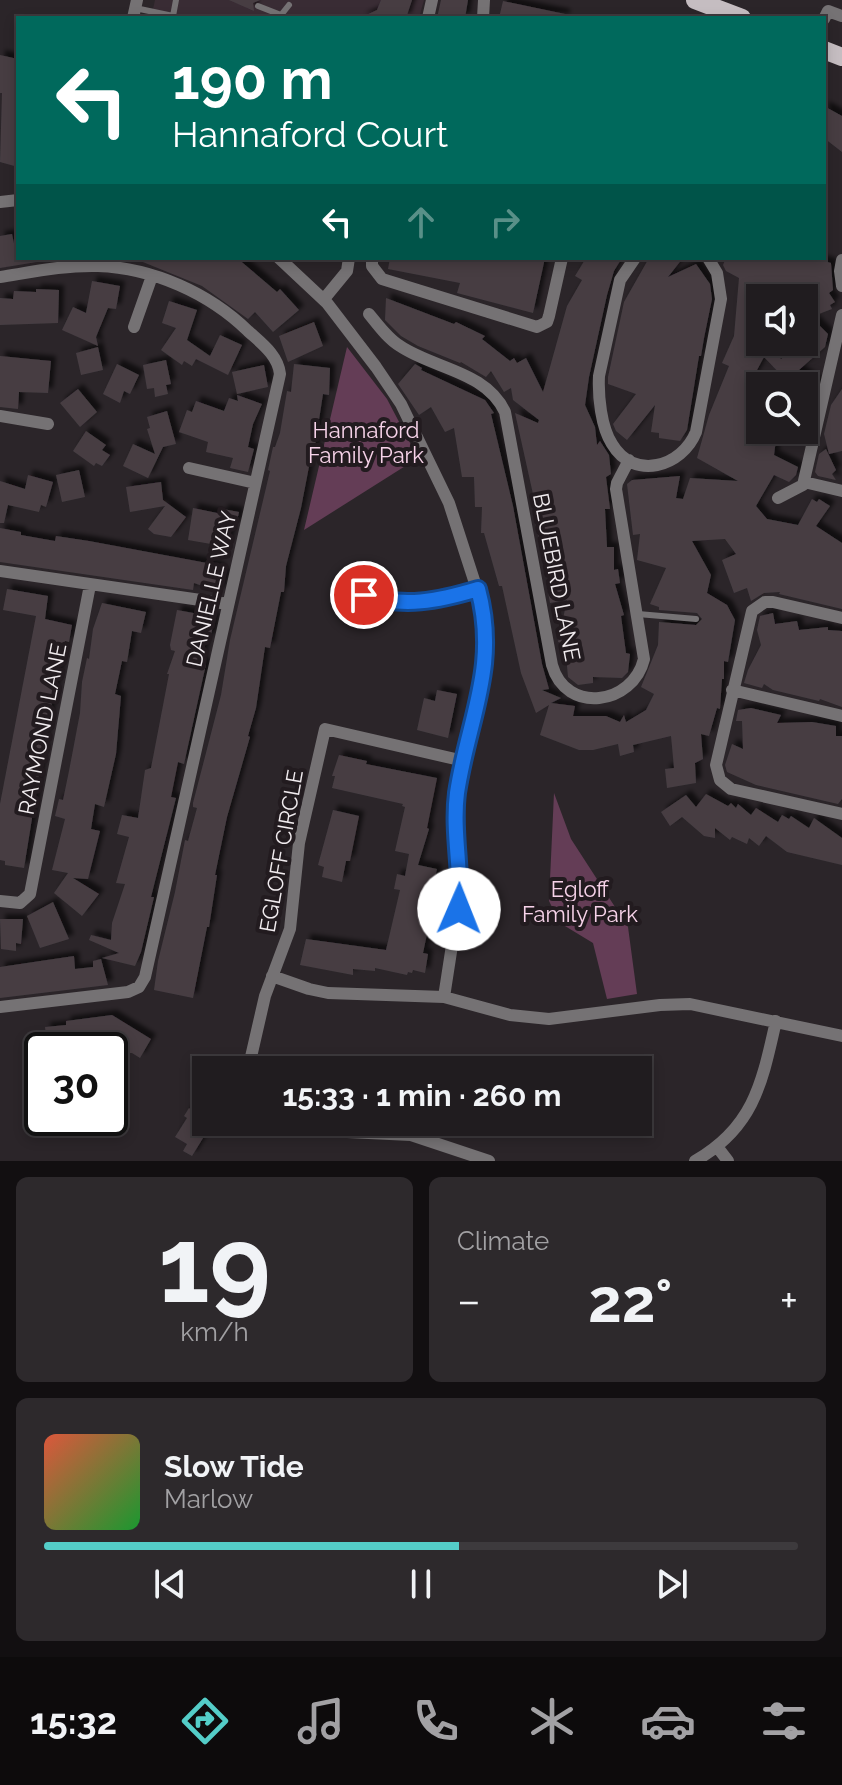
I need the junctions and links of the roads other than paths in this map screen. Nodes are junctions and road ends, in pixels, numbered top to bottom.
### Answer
1 (710, 3) edge
2 (289, 5) dead end
3 (258, 6) dead end
4 (135, 9) edge
5 (171, 16) edge
6 (738, 16) edge
7 (826, 16) edge
8 (842, 16) edge
9 (281, 260) edge
10 (349, 260) edge
11 (372, 260) edge
12 (562, 260) edge
13 (634, 260) edge
14 (709, 260) edge
15 (842, 260) edge
16 (99, 262) edge
17 (152, 276) junction
18 (0, 277) edge
19 (842, 286) edge
20 (324, 299) junction
21 (369, 314) dead end
22 (842, 315) edge
23 (134, 327) dead end
24 (0, 416) edge
25 (48, 424) dead end
26 (629, 460) junction
27 (189, 468) dead end
28 (804, 482) junction
29 (255, 483) junction
30 (842, 491) edge
31 (778, 498) dead end
32 (0, 571) edge
33 (90, 585) junction
34 (478, 589) junction
35 (364, 595) dead end
36 (228, 604) junction
37 (638, 614) junction
38 (842, 618) edge
39 (696, 619) dead end
40 (732, 690) junction
41 (842, 716) edge
42 (464, 761) junction
43 (842, 814) edge
44 (0, 901) edge
45 (272, 976) junction
46 (444, 997) junction
47 (0, 1007) edge
48 (776, 1021) junction
49 (842, 1036) edge
50 (251, 1056) edge
51 (414, 1136) edge
52 (718, 1148) junction
53 (489, 1161) edge
54 (695, 1161) edge
55 (728, 1161) edge

1 - 6 main road
2 - 3 lane
4 - 5 lane
7 - 8 street
9 - 20 street
10 - 20 street
11 - 12 street
13 - 26 street
14 - 26 street
15 - 19 street
16 - 17 street, DANIELLE WAY
16 - 18 street, DANIELLE WAY
17 - 23 street
17 - 29 street, DANIELLE WAY
20 - 34 street
21 - 37 street, BLUEBIRD LANE
22 - 28 street
24 - 25 street
26 - 37 street, BLUEBIRD LANE
27 - 29 street
28 - 30 street
28 - 31 street
29 - 36 street, DANIELLE WAY
32 - 33 street
33 - 36 street
33 - 44 street, RAYMOND LANE
34 - 35 street
34 - 42 street
36 - 47 street, DANIELLE WAY
37 - 39 lane
38 - 40 street
40 - 41 street
40 - 43 street
42 - 45 street, EGLOFF CIRCLE
42 - 46 street
45 - 46 street
45 - 50 street, EGLOFF CIRCLE
46 - 48 street
48 - 49 street
48 - 52 street
51 - 53 street
52 - 54 street
52 - 55 street

